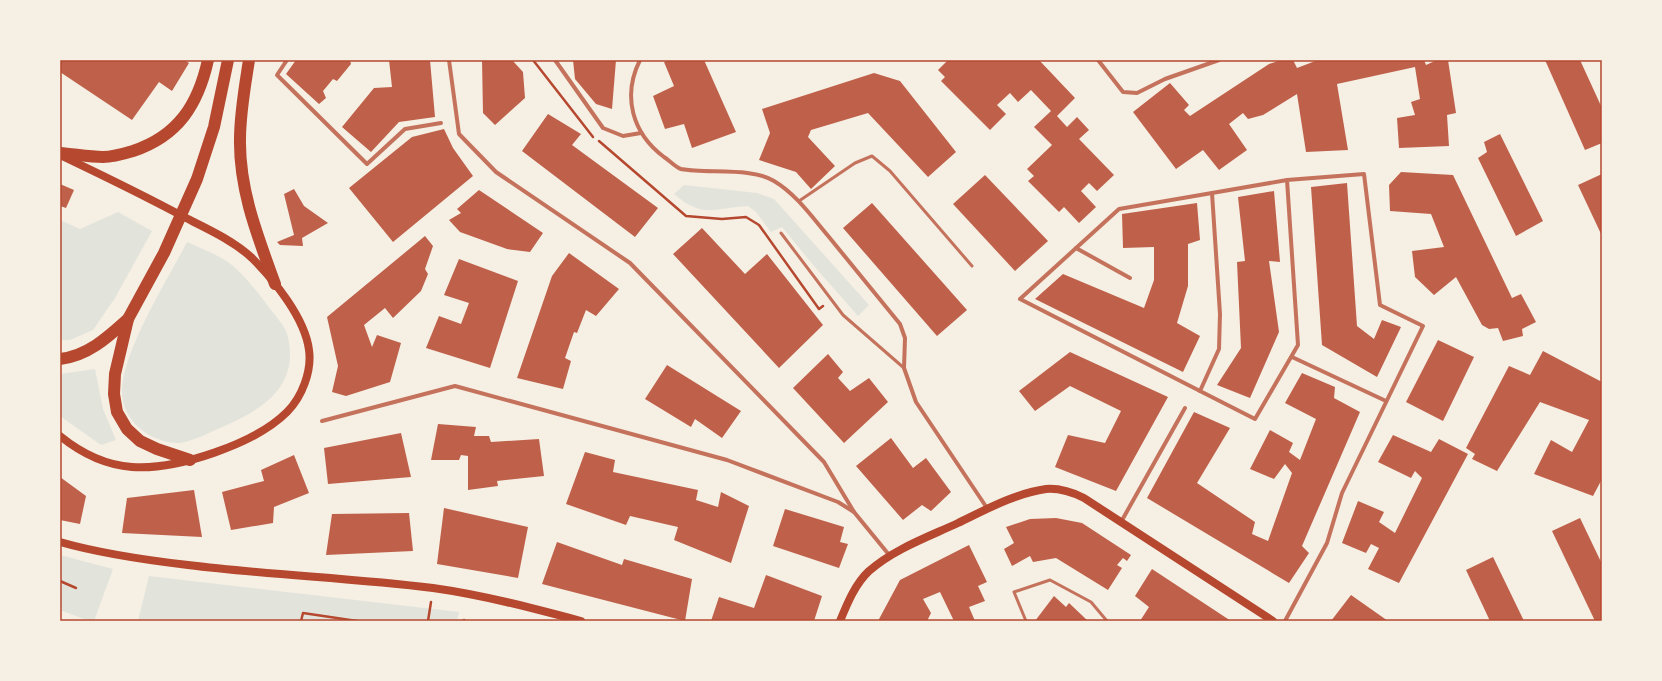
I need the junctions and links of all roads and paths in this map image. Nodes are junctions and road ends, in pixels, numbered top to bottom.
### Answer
1 (208, 60) edge
2 (228, 60) edge
3 (249, 60) edge
4 (288, 60) edge
5 (449, 60) edge
6 (533, 60) edge
7 (555, 60) edge
8 (640, 60) edge
9 (1098, 60) edge
10 (1219, 60) edge
11 (442, 123) dead end
12 (641, 133) junction
13 (60, 154) edge
14 (1287, 180) junction
15 (1212, 193) junction
16 (799, 201) junction
17 (781, 233) dead end
18 (1076, 248) junction
19 (972, 266) dead end
20 (1130, 278) dead end
21 (275, 284) junction
22 (819, 309) dead end
23 (128, 319) junction
24 (1292, 356) junction
25 (60, 359) edge
26 (904, 368) junction
27 (1200, 391) junction
28 (1386, 401) junction
29 (1185, 408) dead end
30 (322, 421) dead end
31 (60, 436) edge
32 (190, 460) junction
33 (988, 509) junction
34 (854, 512) junction
35 (1121, 522) junction
36 (60, 542) edge
37 (891, 556) junction
38 (60, 581) edge
39 (76, 588) dead end
40 (434, 588) junction
41 (301, 621) edge
42 (357, 621) edge
43 (428, 621) edge
44 (580, 621) edge
45 (840, 621) edge
46 (1026, 621) edge
47 (1107, 621) edge
48 (1273, 621) edge
49 (1285, 621) edge

1 - 13 highway
2 - 23 highway
3 - 21 highway
4 - 11 street
5 - 34 street
6 - 22 path
7 - 12 street
8 - 12 street
9 - 10 street
12 - 16 street
13 - 21 main road
14 - 15 street
14 - 24 street
14 - 28 street
15 - 18 street
15 - 27 street
16 - 19 lane
16 - 26 street
17 - 26 lane
18 - 20 street
18 - 27 street
21 - 32 main road
23 - 25 highway
23 - 32 highway
24 - 27 street
24 - 28 street
26 - 33 street
28 - 49 street
29 - 35 street
30 - 34 street
31 - 32 main road
33 - 35 main road
33 - 37 main road
34 - 37 street
35 - 48 main road
36 - 40 main road
37 - 45 main road
38 - 39 path
40 - 43 path
40 - 44 main road
41 - 42 path
46 - 47 lane

